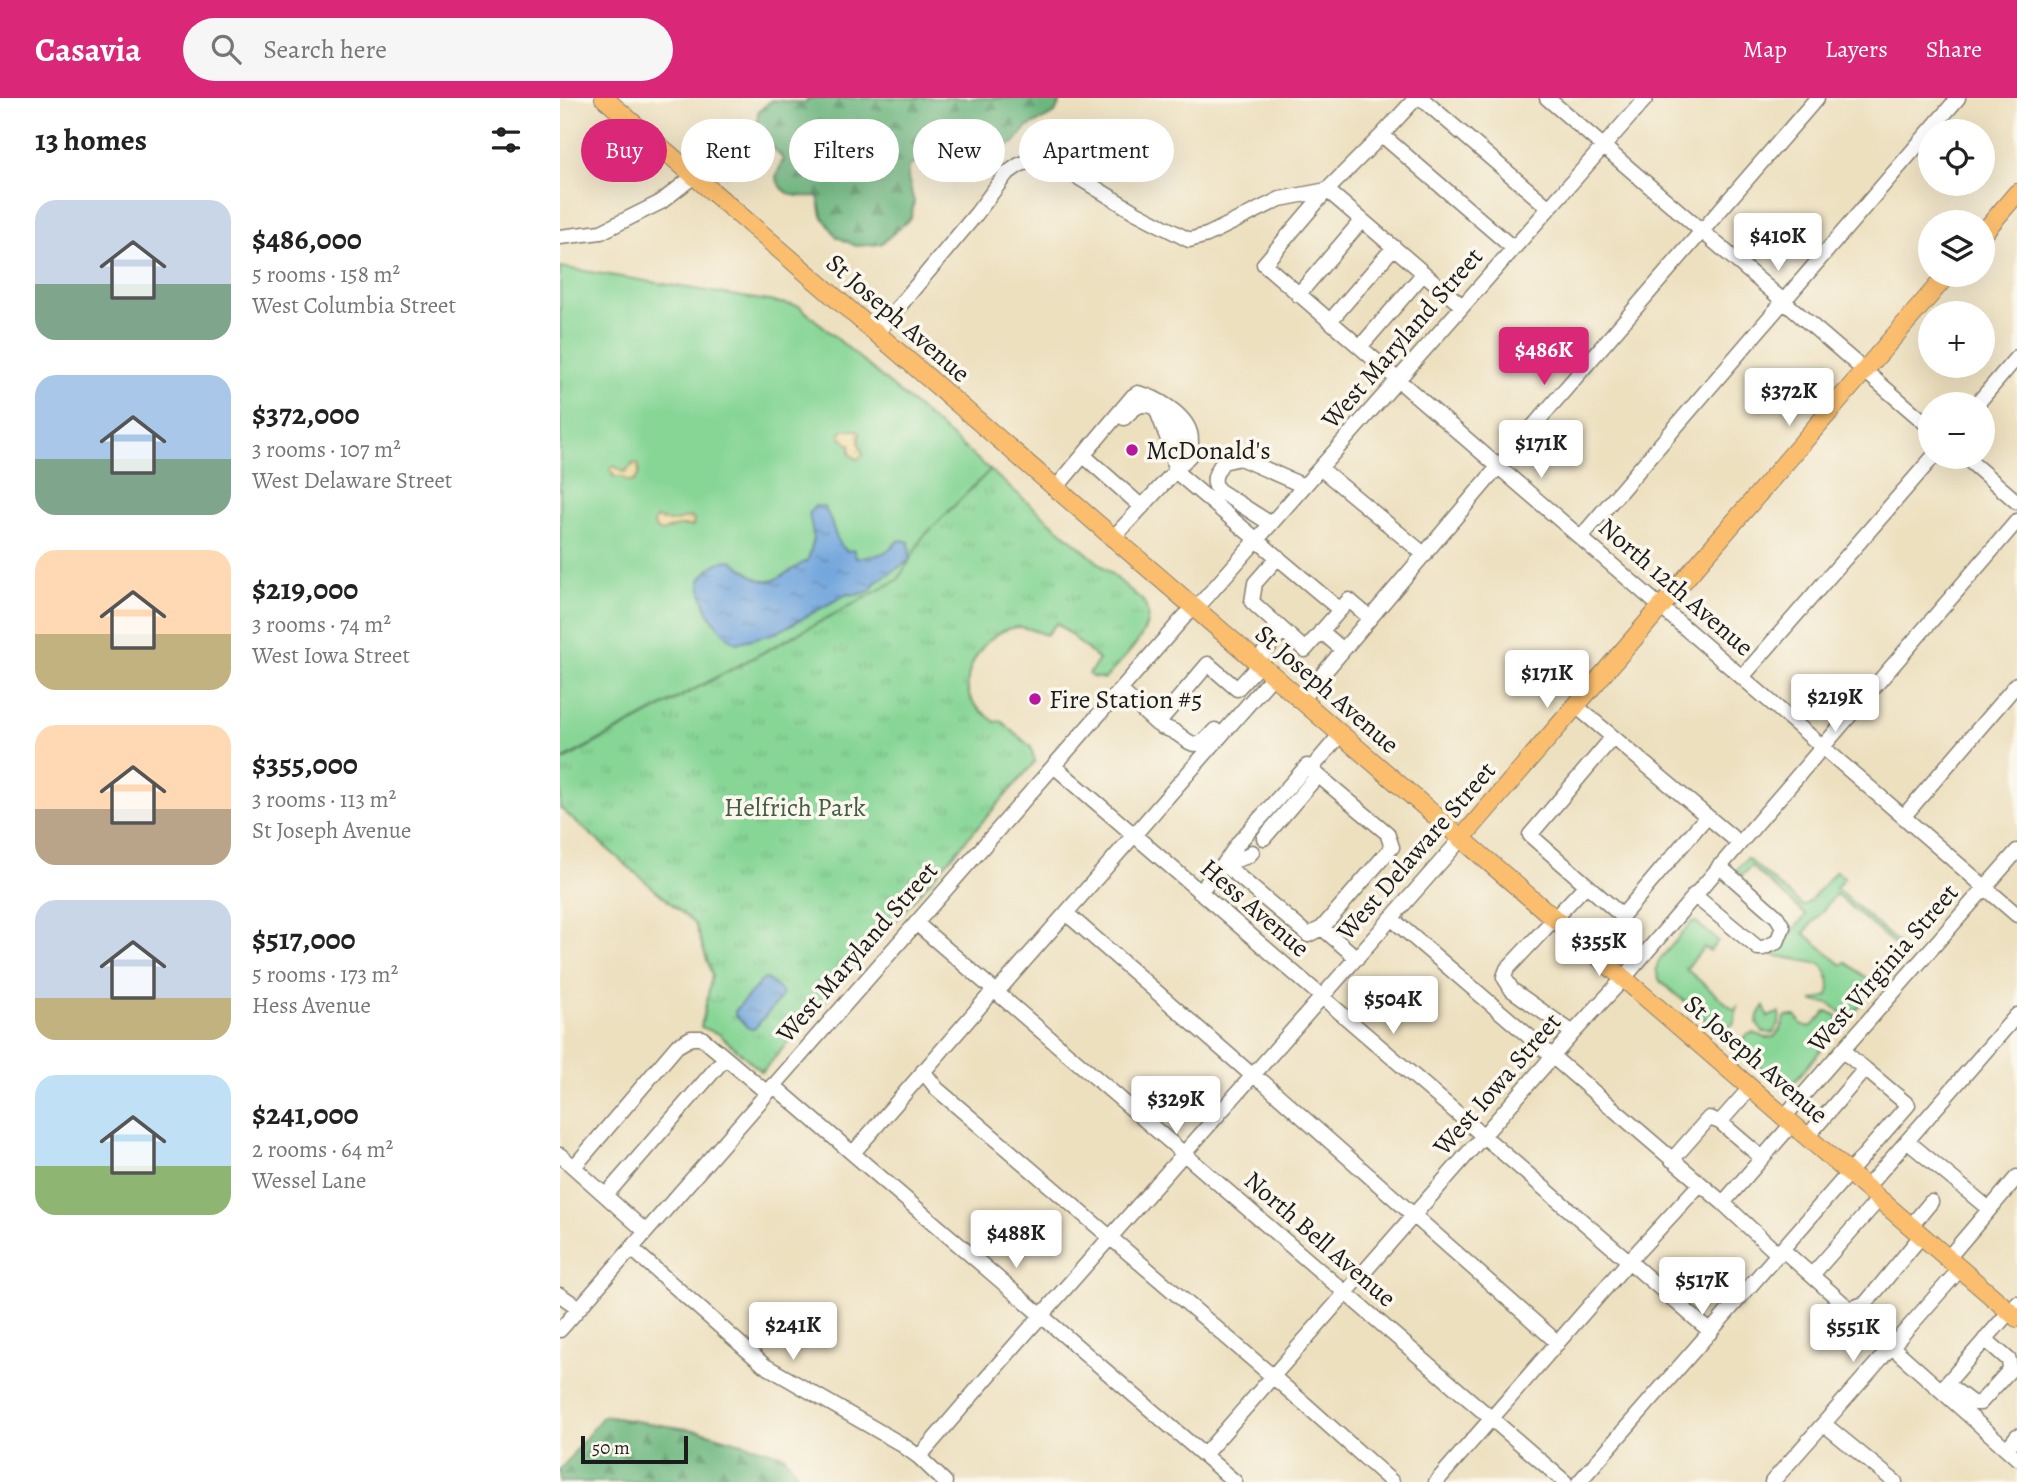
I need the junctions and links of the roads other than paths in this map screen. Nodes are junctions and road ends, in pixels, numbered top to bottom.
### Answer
1 (604, 98) edge
2 (1418, 98) edge
3 (1547, 98) edge
4 (1646, 98) edge
5 (1817, 98) edge
6 (1958, 98) edge
7 (1382, 135) junction
8 (1604, 145) junction
9 (681, 165) edge
10 (686, 182) edge
11 (701, 182) edge
12 (1327, 190) junction
13 (2017, 193) edge
14 (1548, 208) junction
15 (1995, 219) edge
16 (1362, 220) junction
17 (1703, 231) junction
18 (560, 237) edge
19 (1394, 247) junction
20 (1513, 247) junction
21 (1424, 273) junction
22 (1937, 287) edge
23 (1298, 295) junction
24 (1783, 300) junction
25 (1462, 306) junction
26 (1330, 321) junction
27 (876, 334) junction
28 (1360, 347) junction
29 (2017, 357) edge
30 (1865, 370) junction
31 (1398, 380) junction
32 (1987, 392) edge
33 (1918, 416) edge
34 (1088, 449) junction
35 (1498, 467) junction
36 (1177, 468) junction
37 (1320, 468) junction
38 (1923, 469) edge
39 (1979, 469) edge
40 (1304, 486) junction
41 (1055, 489) junction
42 (2017, 502) edge
43 (1142, 507) junction
44 (2017, 521) edge
45 (1270, 524) junction
46 (1581, 537) junction
47 (1112, 539) junction
48 (1257, 539) junction
49 (1425, 555) junction
50 (1278, 556) junction
51 (1661, 606) junction
52 (1194, 609) junction
53 (1340, 610) junction
54 (1370, 618) junction
55 (1283, 630) junction
56 (1321, 631) junction
57 (1342, 650) junction
58 (1263, 668) junction
59 (1743, 676) junction
60 (2017, 684) edge
61 (1237, 689) junction
62 (1120, 690) junction
63 (1300, 701) junction
64 (1576, 706) junction
65 (1159, 725) junction
66 (1340, 735) junction
67 (1613, 737) junction
68 (1823, 746) junction
69 (1201, 760) junction
70 (1054, 766) junction
71 (1313, 770) junction
72 (1707, 816) junction
73 (1904, 816) junction
74 (1135, 836) junction
75 (1261, 837) dead end
76 (1461, 839) junction
77 (1739, 843) junction
78 (1250, 850) dead end
79 (2017, 851) edge
80 (1224, 864) junction
81 (1719, 866) junction
82 (1586, 885) junction
83 (1986, 888) junction
84 (1199, 892) junction
85 (1695, 895) junction
86 (1066, 913) junction
87 (2017, 915) edge
88 (1391, 918) junction
89 (1554, 918) junction
90 (916, 923) junction
91 (1322, 928) junction
92 (1357, 957) junction
93 (1624, 978) junction
94 (995, 991) junction
95 (1322, 998) junction
96 (2017, 1015) edge
97 (1573, 1033) junction
98 (1843, 1051) junction
99 (1554, 1057) junction
100 (725, 1058) junction
101 (1865, 1069) junction
102 (923, 1071) junction
103 (1253, 1076) junction
104 (770, 1088) junction
105 (1751, 1088) junction
106 (1908, 1105) junction
107 (1926, 1119) junction
108 (1788, 1121) junction
109 (1720, 1122) junction
110 (1484, 1136) junction
111 (1807, 1137) junction
112 (1907, 1141) junction
113 (853, 1153) junction
114 (1184, 1153) junction
115 (560, 1155) edge
116 (1762, 1158) junction
117 (1672, 1160) junction
118 (575, 1167) junction
119 (1849, 1174) junction
120 (2015, 1182) edge
121 (1700, 1184) junction
122 (1873, 1194) junction
123 (606, 1195) junction
124 (1931, 1202) dead end
125 (1723, 1203) junction
126 (1989, 1209) junction
127 (1415, 1216) junction
128 (645, 1231) junction
129 (1916, 1231) junction
130 (1111, 1237) junction
131 (631, 1248) junction
132 (1781, 1253) junction
133 (1629, 1261) junction
134 (1954, 1263) junction
135 (1812, 1275) junction
136 (1346, 1294) junction
137 (560, 1295) edge
138 (579, 1308) junction
139 (1850, 1309) junction
140 (2015, 1311) edge
141 (1042, 1315) junction
142 (560, 1330) edge
143 (1711, 1332) junction
144 (1985, 1339) junction
145 (1558, 1343) junction
146 (1892, 1347) junction
147 (1273, 1377) junction
148 (1944, 1387) junction
149 (1492, 1418) junction
150 (1824, 1423) junction
151 (2017, 1436) edge
152 (2012, 1453) edge
153 (1204, 1455) junction
154 (919, 1457) junction
155 (945, 1482) edge
156 (1235, 1482) edge
157 (1392, 1482) edge
158 (1436, 1482) edge
159 (1565, 1482) edge
160 (1579, 1482) edge
161 (1772, 1482) edge
162 (1895, 1482) edge

1 - 9 main road, St Joseph Avenue
2 - 7 street
2 - 14 street
3 - 8 street
4 - 8 street, West Maryland Street
5 - 17 street
6 - 24 street
7 - 12 street
7 - 20 street
8 - 14 street, West Maryland Street
8 - 17 street
10 - 18 street
11 - 27 main road, St Joseph Avenue
12 - 16 street
12 - 23 street, North 12th Avenue
12 - 27 street
13 - 15 main road
14 - 20 street, West Maryland Street
16 - 19 street
16 - 23 street
17 - 24 street
17 - 35 street
19 - 21 street
19 - 26 street
20 - 25 street, West Maryland Street
21 - 25 street
21 - 28 street
22 - 30 main road, West Delaware Street
23 - 26 street, North 12th Avenue
24 - 30 street
24 - 46 street
25 - 31 street, West Maryland Street
26 - 28 street, North 12th Avenue
27 - 41 main road, St Joseph Avenue
28 - 31 street, North 12th Avenue
29 - 32 street
30 - 33 street
30 - 51 main road, West Delaware Street
31 - 35 street, North 12th Avenue
31 - 37 street, West Maryland Street
34 - 36 street
34 - 36 street
34 - 41 street
34 - 43 street
35 - 46 street, North 12th Avenue
35 - 49 street
36 - 43 street
36 - 48 street
37 - 40 street, West Maryland Street
37 - 49 street
38 - 59 street
39 - 42 street
40 - 45 street, West Maryland Street
40 - 45 street
41 - 47 main road, St Joseph Avenue
43 - 47 street
44 - 68 street, West Iowa Street
45 - 48 street, West Maryland Street
46 - 51 street, North 12th Avenue
47 - 52 main road, St Joseph Avenue
48 - 50 street
48 - 52 street, West Maryland Street
49 - 54 street
50 - 53 street
50 - 55 street
51 - 59 street, North 12th Avenue
51 - 64 main road, West Delaware Street
52 - 58 main road, St Joseph Avenue
52 - 62 street, West Maryland Street
53 - 54 street
53 - 56 street
54 - 57 street
55 - 56 street
55 - 58 street
56 - 57 street
57 - 63 street
58 - 61 street
58 - 63 main road, St Joseph Avenue
58 - 69 street
59 - 68 street, North 12th Avenue
60 - 73 street
61 - 65 street
61 - 65 street
62 - 65 street
62 - 70 street, West Maryland Street
63 - 66 main road, St Joseph Avenue
64 - 67 street
64 - 76 main road, West Delaware Street
65 - 69 street
66 - 71 street
66 - 76 main road, St Joseph Avenue
67 - 72 street
67 - 82 street
68 - 73 street, North 12th Avenue
68 - 77 street, West Iowa Street
69 - 74 street
70 - 74 street, Hess Avenue
70 - 90 street, West Maryland Street
71 - 75 street
71 - 80 street
71 - 91 street
72 - 77 street
72 - 82 street
73 - 83 street, North 12th Avenue
74 - 84 street, Hess Avenue
74 - 86 street
76 - 88 street, West Delaware Street
76 - 89 main road, St Joseph Avenue
77 - 81 street, West Iowa Street
78 - 80 street
79 - 83 street, West Virginia Street
80 - 84 street
80 - 91 street
81 - 85 street, West Iowa Street
81 - 85 street
82 - 89 street
83 - 87 street, North 12th Avenue
83 - 98 street, West Virginia Street
84 - 95 street, Hess Avenue
85 - 93 street, West Iowa Street
86 - 94 street
86 - 103 street
88 - 92 street, West Delaware Street
88 - 99 street
89 - 93 main road, St Joseph Avenue
89 - 97 street
90 - 94 street, North Bell Avenue
90 - 104 street, West Maryland Street
91 - 92 street
92 - 95 street, West Delaware Street
93 - 97 street, West Iowa Street
93 - 105 main road, St Joseph Avenue
94 - 102 street
94 - 114 street, North Bell Avenue
95 - 103 street, West Delaware Street
95 - 110 street, Hess Avenue
96 - 107 street
97 - 99 street, West Iowa Street
98 - 101 street
98 - 108 street, West Virginia Street
99 - 110 street, West Iowa Street
99 - 117 street
100 - 104 street
100 - 118 street
100 - 123 street
101 - 106 street
101 - 111 street
102 - 113 street
102 - 130 street
103 - 114 street, West Delaware Street
103 - 127 street
104 - 113 street
104 - 128 street, West Maryland Street
105 - 108 main road, St Joseph Avenue
105 - 109 street
106 - 107 street
106 - 119 street
107 - 112 street
108 - 111 main road, St Joseph Avenue
108 - 116 street, West Virginia Street
109 - 116 street
109 - 117 street
110 - 127 street, West Iowa Street
110 - 133 street, Hess Avenue
111 - 119 main road, St Joseph Avenue
112 - 122 street
112 - 126 street
113 - 141 street
114 - 130 street, West Delaware Street
114 - 136 street, North Bell Avenue
115 - 118 street
116 - 125 street, West Virginia Street
117 - 121 street
118 - 123 street
119 - 122 main road, St Joseph Avenue
119 - 132 street
120 - 126 street
121 - 125 street
121 - 133 street
122 - 129 main road, St Joseph Avenue
122 - 135 street
123 - 128 street
124 - 129 street
125 - 132 street
126 - 134 street
127 - 136 street, West Iowa Street
127 - 145 street
128 - 131 street, West Maryland Street
129 - 134 main road, St Joseph Avenue
129 - 139 street
130 - 141 street, West Delaware Street
130 - 147 street
131 - 138 street, West Maryland Street
131 - 154 street
132 - 135 street
132 - 143 street
133 - 143 street, Hess Avenue
133 - 145 street
134 - 140 main road, St Joseph Avenue
134 - 146 street
135 - 139 street
136 - 147 street, West Iowa Street
136 - 149 street, North Bell Avenue
137 - 138 street
138 - 142 street, West Maryland Street
139 - 146 street
140 - 144 street
141 - 153 street
141 - 154 street, West Delaware Street
143 - 160 street
144 - 148 street
144 - 148 street
145 - 149 street
146 - 148 street
146 - 150 street
147 - 153 street, West Iowa Street
147 - 157 street
148 - 152 street
149 - 158 street
149 - 159 street, North Bell Avenue
150 - 161 street
150 - 162 street
151 - 152 street
153 - 156 street
154 - 155 street

